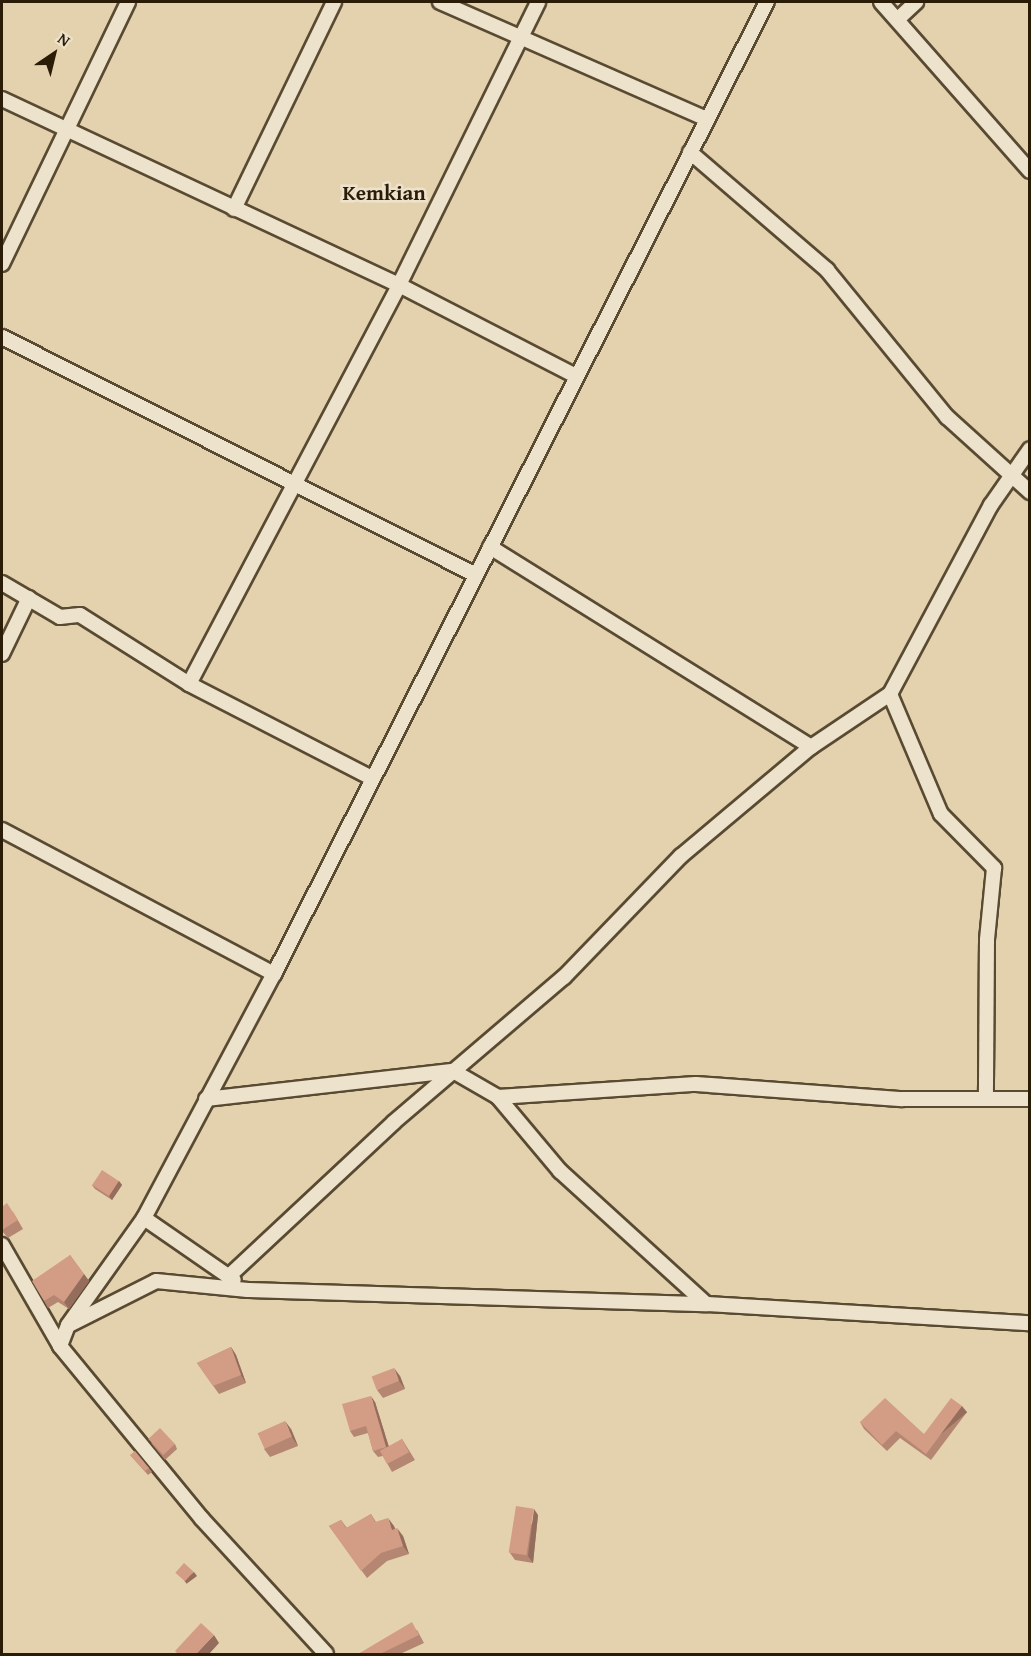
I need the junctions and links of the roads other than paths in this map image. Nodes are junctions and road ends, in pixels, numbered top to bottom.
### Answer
1 (128, 2) edge
2 (334, 2) edge
3 (440, 2) edge
4 (538, 2) edge
5 (767, 2) edge
6 (881, 2) edge
7 (916, 2) edge
8 (898, 19) junction
9 (524, 39) junction
10 (2, 99) edge
11 (707, 119) junction
12 (67, 129) junction
13 (690, 152) junction
14 (1029, 171) edge
15 (234, 209) junction
16 (2, 264) edge
17 (399, 285) junction
18 (2, 336) edge
19 (576, 376) junction
20 (1029, 449) edge
21 (1007, 477) junction
22 (298, 482) junction
23 (1029, 492) edge
24 (490, 547) junction
25 (476, 575) junction
26 (2, 584) edge
27 (29, 598) junction
28 (2, 654) edge
29 (189, 684) junction
30 (890, 694) junction
31 (811, 747) junction
32 (372, 778) junction
33 (2, 830) edge
34 (274, 974) junction
35 (453, 1071) junction
36 (498, 1097) junction
37 (206, 1099) junction
38 (986, 1099) junction
39 (1029, 1099) edge
40 (144, 1218) junction
41 (2, 1245) edge
42 (228, 1277) junction
43 (248, 1290) junction
44 (706, 1304) junction
45 (1029, 1323) edge
46 (68, 1325) junction
47 (60, 1346) junction
48 (326, 1654) edge

1 - 12 street
2 - 15 street
3 - 9 street
4 - 9 street
5 - 11 street
6 - 8 street
7 - 8 street
8 - 14 street
9 - 11 street
9 - 17 street
10 - 12 street
11 - 13 street
12 - 15 street
12 - 16 street
13 - 19 street
13 - 21 street
15 - 17 street
17 - 19 street
17 - 22 street
18 - 22 street
19 - 24 street
20 - 21 street
21 - 23 street
21 - 30 street
22 - 25 street
22 - 29 street
24 - 25 street
24 - 31 street
25 - 32 street
26 - 27 street
27 - 28 street
27 - 29 street
29 - 32 street
30 - 31 street
30 - 38 street
31 - 35 street
32 - 34 street
33 - 34 street
34 - 37 street
35 - 36 street
35 - 37 street
35 - 42 street
36 - 38 street
36 - 44 street
37 - 40 street
38 - 39 street
40 - 42 street
40 - 46 street
41 - 47 street
42 - 43 street
43 - 44 street
43 - 46 street
44 - 45 street
46 - 47 street
47 - 48 street

